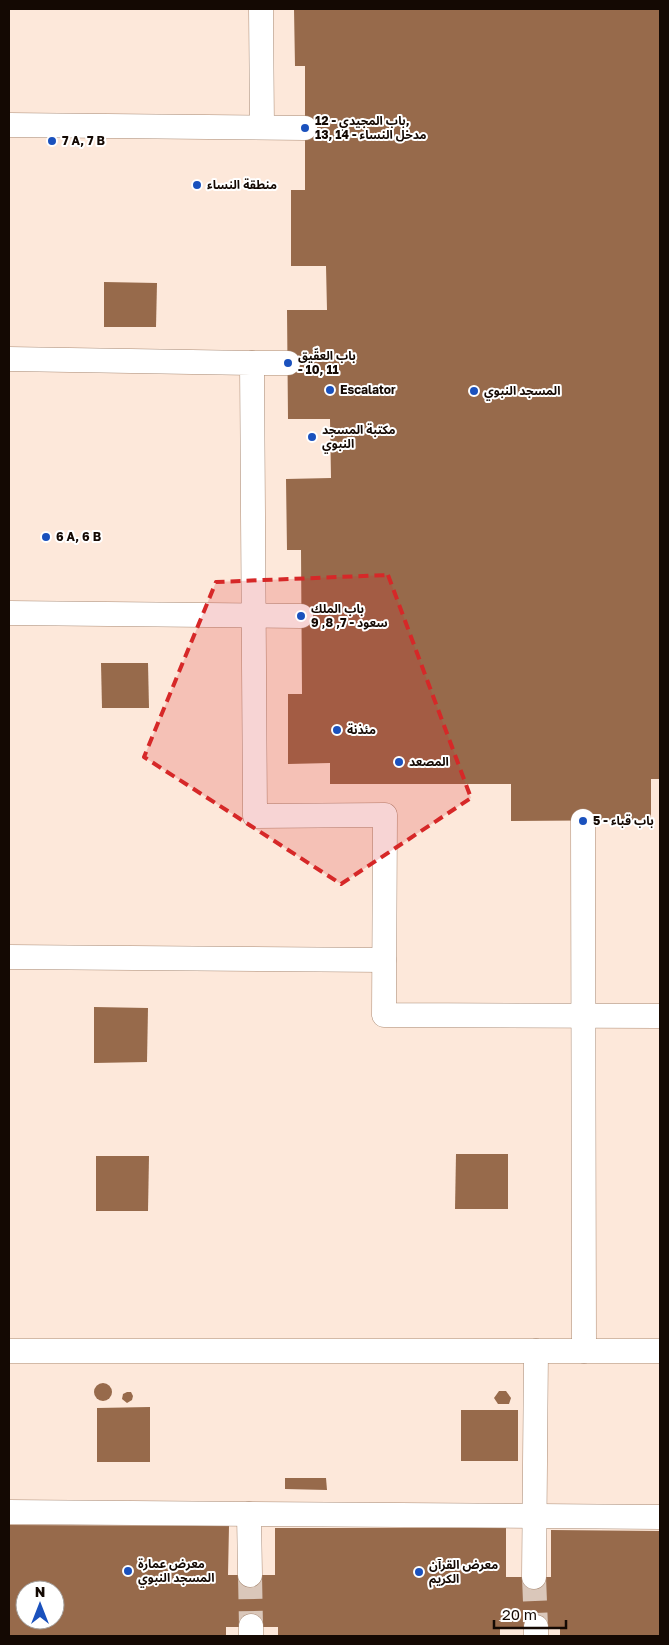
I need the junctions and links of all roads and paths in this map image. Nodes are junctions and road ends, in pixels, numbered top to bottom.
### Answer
1 (261, 9) edge
2 (9, 125) edge
3 (262, 127) junction
4 (305, 128) dead end
5 (9, 359) edge
6 (252, 363) junction
7 (288, 363) dead end
8 (9, 613) edge
9 (255, 615) junction
10 (301, 616) dead end
11 (583, 821) dead end
12 (9, 957) edge
13 (384, 960) junction
14 (584, 1016) junction
15 (660, 1016) edge
16 (9, 1351) edge
17 (536, 1351) junction
18 (584, 1351) junction
19 (660, 1351) edge
20 (9, 1512) edge
21 (249, 1514) junction
22 (534, 1516) junction
23 (660, 1517) edge
24 (250, 1575) tunnel mouth
25 (534, 1577) tunnel mouth

1 - 3 street
2 - 3 street
3 - 4 street
5 - 6 street
6 - 7 street
6 - 9 street
8 - 9 street
9 - 10 street
9 - 13 street
11 - 14 street
12 - 13 street
13 - 14 street
14 - 15 street
14 - 18 street
16 - 17 street
17 - 18 street
17 - 22 street
18 - 19 street
20 - 21 street
21 - 22 street
21 - 24 street
22 - 23 street
22 - 25 street

